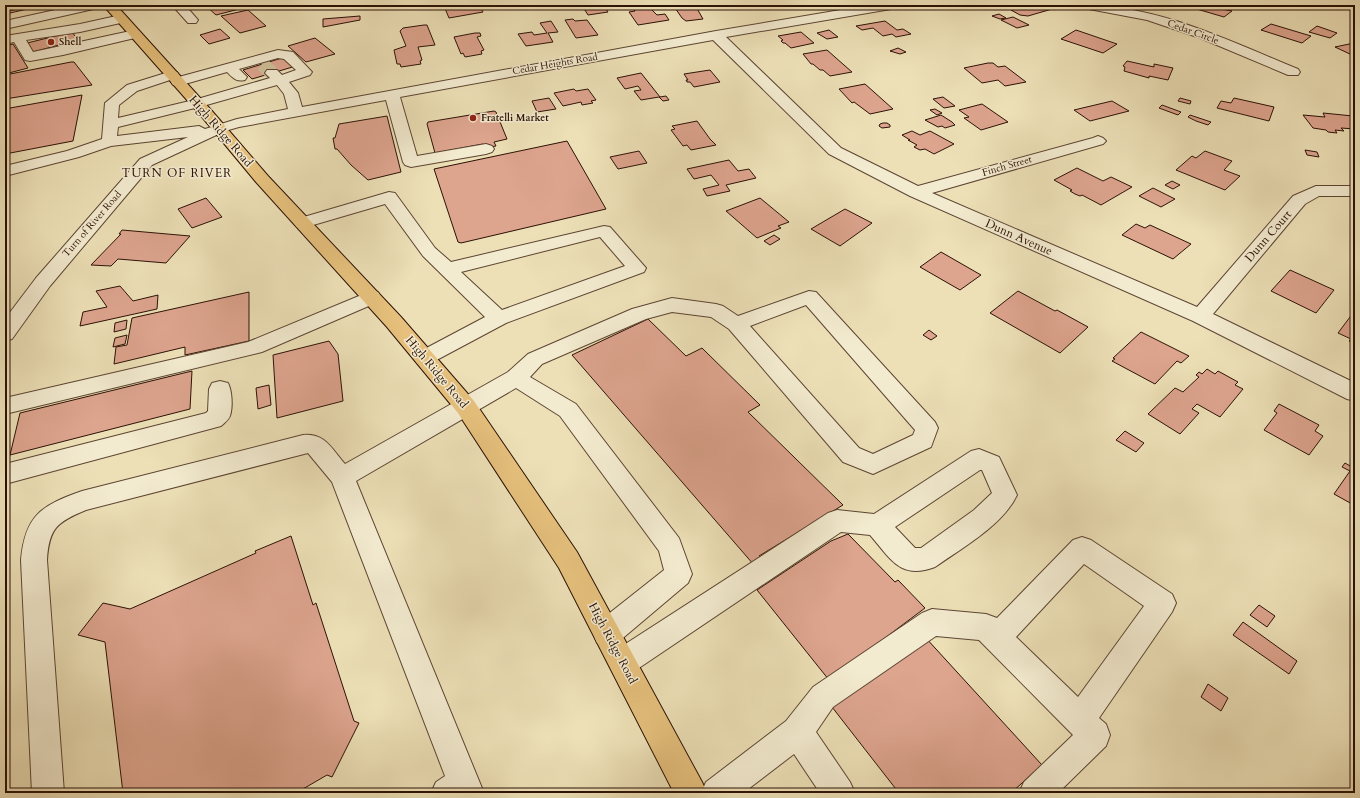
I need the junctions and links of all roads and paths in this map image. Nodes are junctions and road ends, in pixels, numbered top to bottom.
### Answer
1 (94, 5) edge
2 (109, 5) edge
3 (178, 5) edge
4 (891, 5) edge
5 (1089, 5) edge
6 (121, 18) junction
7 (192, 20) dead end
8 (5, 25) edge
9 (75, 28) junction
10 (135, 34) junction
11 (716, 35) junction
12 (19, 38) junction
13 (5, 40) edge
14 (86, 46) junction
15 (230, 68) junction
16 (1293, 72) dead end
17 (276, 76) junction
18 (175, 78) junction
19 (251, 88) junction
20 (392, 94) junction
21 (198, 103) junction
22 (296, 112) junction
23 (111, 124) junction
24 (220, 128) junction
25 (1098, 141) dead end
26 (109, 142) junction
27 (486, 149) dead end
28 (5, 171) edge
29 (1355, 191) edge
30 (916, 192) junction
31 (303, 223) junction
32 (447, 269) junction
33 (371, 297) junction
34 (1200, 316) junction
35 (499, 318) junction
36 (736, 324) junction
37 (5, 334) edge
38 (424, 358) junction
39 (516, 378) junction
40 (220, 389) dead end
41 (1355, 394) edge
42 (5, 406) edge
43 (466, 407) junction
44 (5, 474) edge
45 (342, 477) junction
46 (877, 525) junction
47 (608, 633) junction
48 (997, 638) junction
49 (622, 662) junction
50 (1080, 720) junction
51 (796, 732) junction
52 (459, 789) edge
53 (48, 793) edge
54 (691, 793) edge
55 (717, 793) edge
56 (839, 793) edge
57 (1035, 793) edge

1 - 8 street
2 - 6 main road, High Ridge Road
3 - 7 street
4 - 11 street, Cedar Heights Road
5 - 16 street, Cedar Circle
6 - 9 street
6 - 10 main road, High Ridge Road
9 - 12 street
9 - 14 street
10 - 14 street
10 - 18 main road, High Ridge Road
11 - 20 street, Cedar Heights Road
11 - 30 street, Dunn Avenue
12 - 13 street
12 - 14 street
15 - 17 street
15 - 18 street
15 - 19 street
17 - 19 street
17 - 22 street
18 - 21 main road, High Ridge Road
18 - 23 street
19 - 21 street
20 - 22 street, Cedar Heights Road
20 - 27 street
21 - 23 street
21 - 24 main road, High Ridge Road
22 - 24 street, Cedar Heights Road
23 - 26 street
24 - 26 street
24 - 31 main road, High Ridge Road
24 - 37 street, Turn of River Road
25 - 30 street, Finch Street
26 - 28 street
29 - 34 street, Dunn Court
30 - 34 street, Dunn Avenue
31 - 32 street
31 - 33 main road, High Ridge Road
32 - 35 street
32 - 35 street
33 - 38 main road, High Ridge Road
33 - 42 street
34 - 41 street, Dunn Avenue
35 - 38 street
36 - 36 street
36 - 39 street
38 - 43 main road, High Ridge Road
39 - 43 street
39 - 47 street
40 - 44 street
43 - 45 street
43 - 47 main road, High Ridge Road
45 - 52 street
45 - 53 street
46 - 46 street
46 - 49 street
47 - 49 main road, High Ridge Road
48 - 50 street
48 - 50 street
48 - 51 street
49 - 54 main road, High Ridge Road
50 - 57 street
51 - 55 street
51 - 56 street

